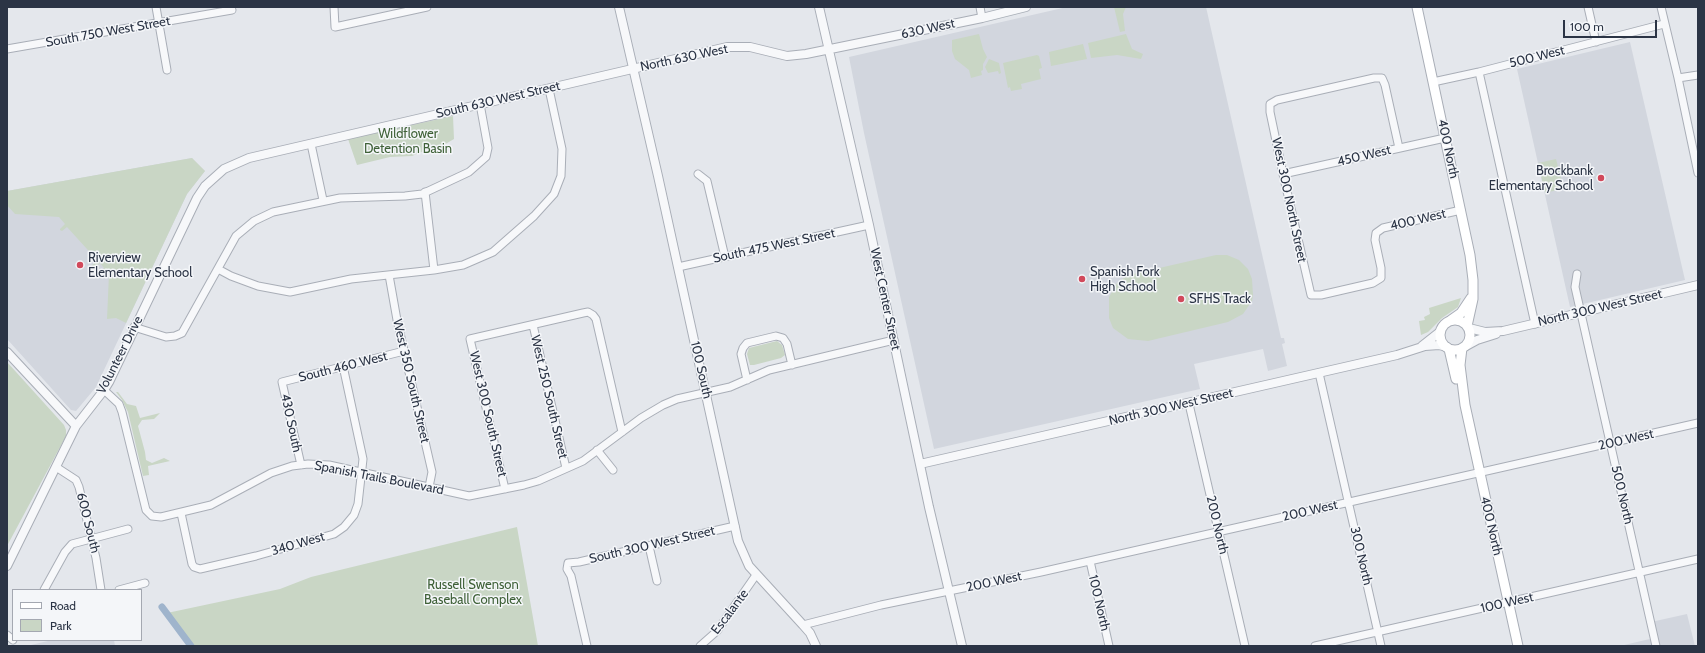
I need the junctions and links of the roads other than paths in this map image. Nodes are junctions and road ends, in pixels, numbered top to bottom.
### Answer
1 (156, 7) edge
2 (334, 7) edge
3 (427, 7) edge
4 (619, 7) edge
5 (819, 7) edge
6 (980, 7) edge
7 (1026, 7) edge
8 (1417, 7) edge
9 (1588, 7) edge
10 (1661, 7) edge
11 (232, 10) dead end
12 (982, 18) junction
13 (159, 22) junction
14 (1664, 24) junction
15 (1596, 42) junction
16 (7, 49) edge
17 (830, 50) junction
18 (633, 69) junction
19 (167, 70) dead end
20 (1478, 72) junction
21 (1698, 75) edge
22 (1678, 78) junction
23 (1433, 82) junction
24 (550, 89) junction
25 (480, 104) junction
26 (1445, 138) junction
27 (311, 144) junction
28 (1399, 148) junction
29 (224, 169) joint
30 (1698, 173) edge
31 (698, 174) dead end
32 (1284, 174) junction
33 (425, 192) junction
34 (323, 200) junction
35 (1461, 210) junction
36 (869, 225) junction
37 (725, 257) junction
38 (678, 267) junction
39 (218, 268) junction
40 (434, 270) junction
41 (1577, 274) dead end
42 (389, 275) junction
43 (1381, 278) joint
44 (1698, 286) edge
45 (1473, 291) junction
46 (1581, 313) junction
47 (1451, 320) junction
48 (1535, 324) junction
49 (532, 325) junction
50 (134, 327) junction
51 (1468, 327) junction
52 (1441, 330) junction
53 (1503, 331) junction
54 (894, 340) junction
55 (1464, 347) junction
56 (1420, 348) junction
57 (1448, 348) junction
58 (404, 351) junction
59 (7, 352) edge
60 (792, 365) junction
61 (343, 366) junction
62 (1319, 373) junction
63 (747, 380) junction
64 (282, 382) joint
65 (104, 390) junction
66 (706, 392) junction
67 (1189, 404) junction
68 (1465, 405) junction
69 (1698, 423) edge
70 (76, 426) junction
71 (622, 432) junction
72 (1610, 443) junction
73 (597, 450) junction
74 (920, 464) junction
75 (301, 465) junction
76 (56, 467) junction
77 (566, 468) junction
78 (613, 470) dead end
79 (1479, 472) junction
80 (362, 473) junction
81 (429, 487) junction
82 (505, 489) junction
83 (1348, 502) junction
84 (181, 514) junction
85 (735, 526) junction
86 (128, 529) dead end
87 (1219, 531) junction
88 (91, 539) junction
89 (649, 546) junction
90 (1698, 559) edge
91 (1090, 561) junction
92 (7, 566) edge
93 (1640, 573) junction
94 (756, 575) junction
95 (657, 581) dead end
96 (145, 583) dead end
97 (45, 589) edge
98 (101, 589) edge
99 (123, 589) edge
100 (949, 591) junction
101 (1509, 602) junction
102 (804, 625) junction
103 (1378, 632) junction
104 (587, 646) edge
105 (700, 646) edge
106 (816, 646) edge
107 (962, 646) edge
108 (1109, 646) edge
109 (1245, 646) edge
110 (1315, 646) edge
111 (1381, 646) edge
112 (1518, 646) edge
113 (1656, 646) edge

1 - 13 street
2 - 3 street
4 - 18 street, 100 South
5 - 17 street, West Center Street
6 - 12 street
7 - 12 street, 630 West
8 - 23 main road, 400 North
9 - 15 street
10 - 14 street
11 - 13 street, South 750 West Street
12 - 17 street, 630 West
13 - 16 street, South 750 West Street
13 - 19 street
14 - 15 street, 500 West
14 - 22 street
15 - 20 street, 500 West
17 - 18 street, North 630 West
17 - 36 street, West Center Street
18 - 24 street, South 630 West Street
18 - 38 street, 100 South
20 - 23 street, 500 West
20 - 48 street
21 - 22 street
22 - 30 street
23 - 26 main road, 400 North
24 - 25 street, South 630 West Street
24 - 40 street
25 - 27 street, South 630 West Street
25 - 33 street
26 - 28 street, 450 West
26 - 35 main road, 400 North
27 - 29 street, South 630 West Street
27 - 34 street
28 - 32 street, 450 West
28 - 32 street, West 300 North Street
29 - 50 street, Volunteer Drive
31 - 37 street
32 - 43 street, West 300 North Street
33 - 34 street
33 - 40 street
34 - 39 street
35 - 43 street, 400 West
35 - 45 main road, 400 North
36 - 37 street, South 475 West Street
36 - 54 street, West Center Street
37 - 38 street, South 475 West Street
38 - 66 street, 100 South
39 - 42 street
39 - 50 street
40 - 42 street
41 - 46 street, 500 North
42 - 58 street, West 350 South Street
44 - 46 street, North 300 West Street
45 - 47 main road
45 - 51 main road, 400 North
46 - 48 street, North 300 West Street
46 - 72 street, 500 North
47 - 51 main road
47 - 52 main road
48 - 53 street, North 300 West Street
49 - 71 street
49 - 77 street, West 250 South Street
49 - 82 street, West 300 South Street
50 - 65 street, Volunteer Drive
51 - 53 street
51 - 55 main road
52 - 56 street
52 - 57 main road
53 - 55 street
54 - 60 street, Spanish Trails Boulevard
54 - 74 street, West Center Street
55 - 57 main road
55 - 68 main road, 400 North
56 - 57 street
56 - 62 street, North 300 West Street
57 - 68 main road, 400 North
58 - 61 street, South 460 West
58 - 81 street, West 350 South Street
59 - 70 street
60 - 63 street, Spanish Trails Boulevard
60 - 63 street
61 - 64 street, South 460 West
61 - 80 street, 340 West
62 - 67 street, North 300 West Street
62 - 83 street, 300 North
63 - 66 street, Spanish Trails Boulevard
64 - 75 street, 430 South
65 - 70 street, Volunteer Drive
65 - 84 street, Spanish Trails Boulevard
66 - 71 street, Spanish Trails Boulevard
66 - 85 street, 100 South
67 - 74 street, North 300 West Street
67 - 87 street, 200 North
68 - 79 main road, 400 North
69 - 72 street, 200 West
70 - 76 street, Volunteer Drive
71 - 73 street, Spanish Trails Boulevard
72 - 79 street, 200 West
72 - 93 street, 500 North
73 - 77 street, Spanish Trails Boulevard
73 - 78 street
74 - 100 street, West Center Street
75 - 80 street, Spanish Trails Boulevard
75 - 84 street, Spanish Trails Boulevard
76 - 88 street, 600 South
76 - 92 street, Volunteer Drive
77 - 82 street, Spanish Trails Boulevard
79 - 83 street, 200 West
79 - 101 main road, 400 North
80 - 81 street, Spanish Trails Boulevard
80 - 84 street, 340 West
81 - 82 street, Spanish Trails Boulevard
83 - 87 street, 200 West
83 - 103 street, 300 North
85 - 89 street, South 300 West Street
85 - 94 street, 100 South
86 - 88 street
87 - 91 street, 200 West
87 - 109 street, 200 North
88 - 97 street
88 - 98 street, 600 South
89 - 95 street
89 - 104 street, South 300 West Street
90 - 93 street, 100 West
91 - 100 street, 200 West
91 - 108 street, 100 North
93 - 101 street, 100 West
93 - 113 street, 500 North
94 - 102 street, 100 South
94 - 105 street, Escalante
96 - 99 street
100 - 102 street, 200 West
100 - 107 street, West Center Street
101 - 103 street, 100 West
101 - 112 main road, 400 North
102 - 106 street, 100 South
103 - 110 street, 100 West
103 - 111 street, 300 North

